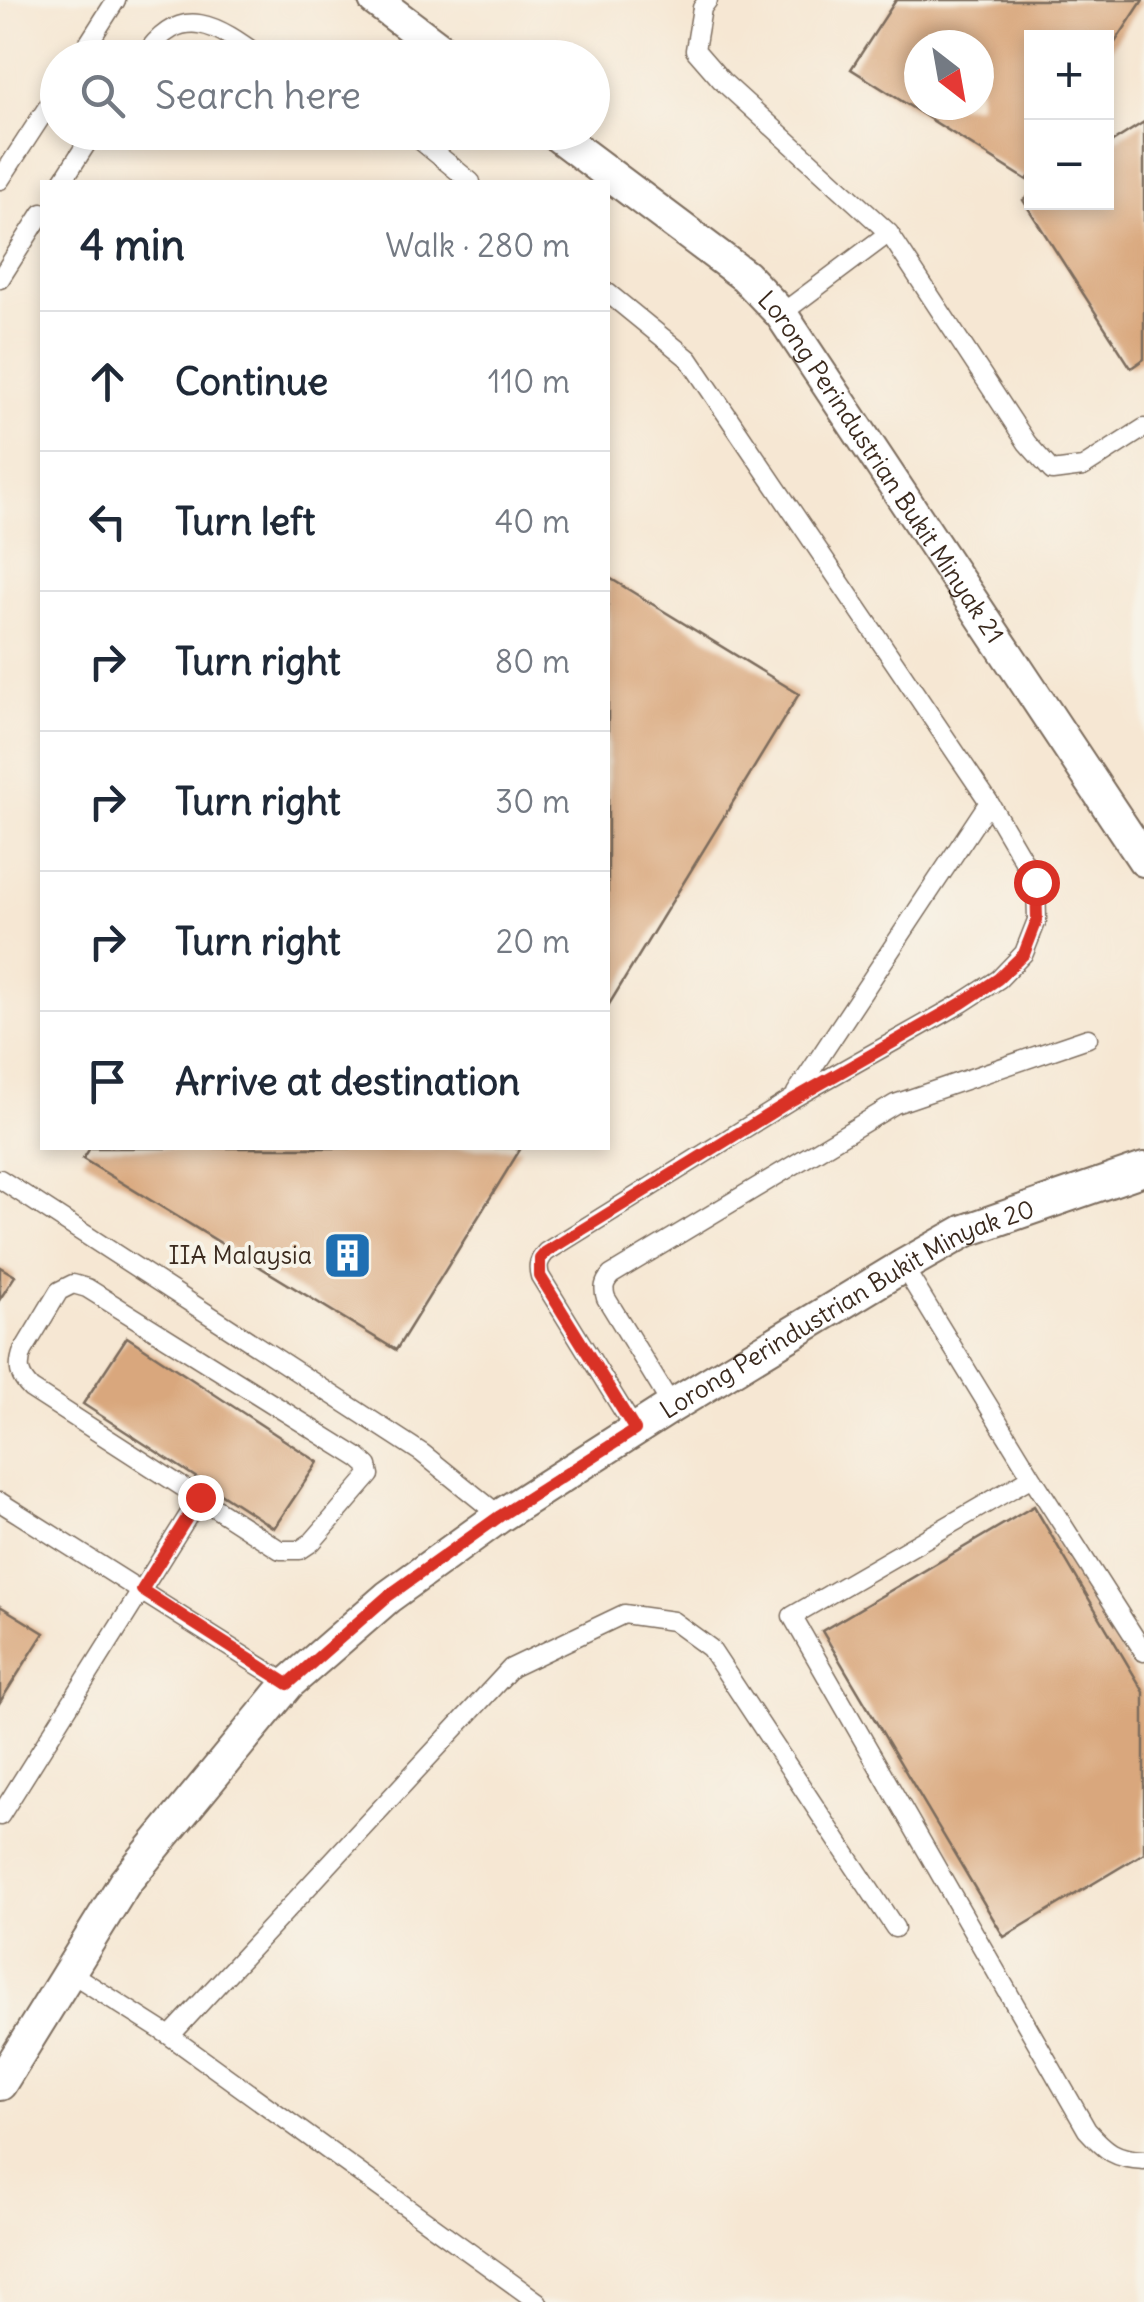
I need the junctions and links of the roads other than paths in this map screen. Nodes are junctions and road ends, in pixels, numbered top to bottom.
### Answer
1 (116, 0) edge
2 (375, 0) edge
3 (708, 0) edge
4 (90, 40) edge
5 (157, 40) edge
6 (238, 40) edge
7 (428, 40) edge
8 (40, 119) edge
9 (82, 150) edge
10 (432, 150) edge
11 (576, 150) edge
12 (0, 180) edge
13 (63, 180) edge
14 (469, 180) edge
15 (40, 216) edge
16 (889, 233) junction
17 (0, 279) edge
18 (610, 295) edge
19 (781, 314) junction
20 (1144, 428) edge
21 (989, 802) junction
22 (1144, 860) edge
23 (1088, 1038) dead end
24 (792, 1100) junction
25 (1144, 1169) edge
26 (0, 1180) edge
27 (903, 1266) junction
28 (672, 1406) junction
29 (635, 1430) junction
30 (1032, 1477) junction
31 (200, 1497) junction
32 (0, 1502) edge
33 (500, 1516) junction
34 (142, 1590) junction
35 (1144, 1652) edge
36 (288, 1684) junction
37 (0, 1816) edge
38 (895, 1928) dead end
39 (71, 1972) junction
40 (170, 2036) junction
41 (0, 2084) edge
42 (1144, 2160) edge
43 (538, 2302) edge

1 - 4 lane
2 - 7 street
3 - 16 lane
5 - 6 lane
8 - 12 lane
9 - 13 lane
10 - 14 lane
11 - 19 street, Lorong Perindustrian Bukit Minyak 21
15 - 17 lane
16 - 19 lane
16 - 20 lane
18 - 21 lane
19 - 22 street, Lorong Perindustrian Bukit Minyak 21
21 - 24 lane
21 - 24 lane
23 - 28 lane
24 - 29 lane
25 - 27 street, Lorong Perindustrian Bukit Minyak 20
26 - 33 lane
27 - 28 street, Lorong Perindustrian Bukit Minyak 20
27 - 30 lane
28 - 29 street, Lorong Perindustrian Bukit Minyak 20
29 - 33 street, Lorong Perindustrian Bukit Minyak 20
30 - 35 lane
30 - 42 lane
31 - 31 lane
31 - 34 lane
32 - 34 lane
33 - 36 street, Lorong Perindustrian Bukit Minyak 20
34 - 36 lane
34 - 37 lane
36 - 39 street, Lorong Perindustrian Bukit Minyak 20
38 - 40 lane
39 - 40 lane
39 - 41 street, Lorong Perindustrian Bukit Minyak 20
40 - 43 lane

